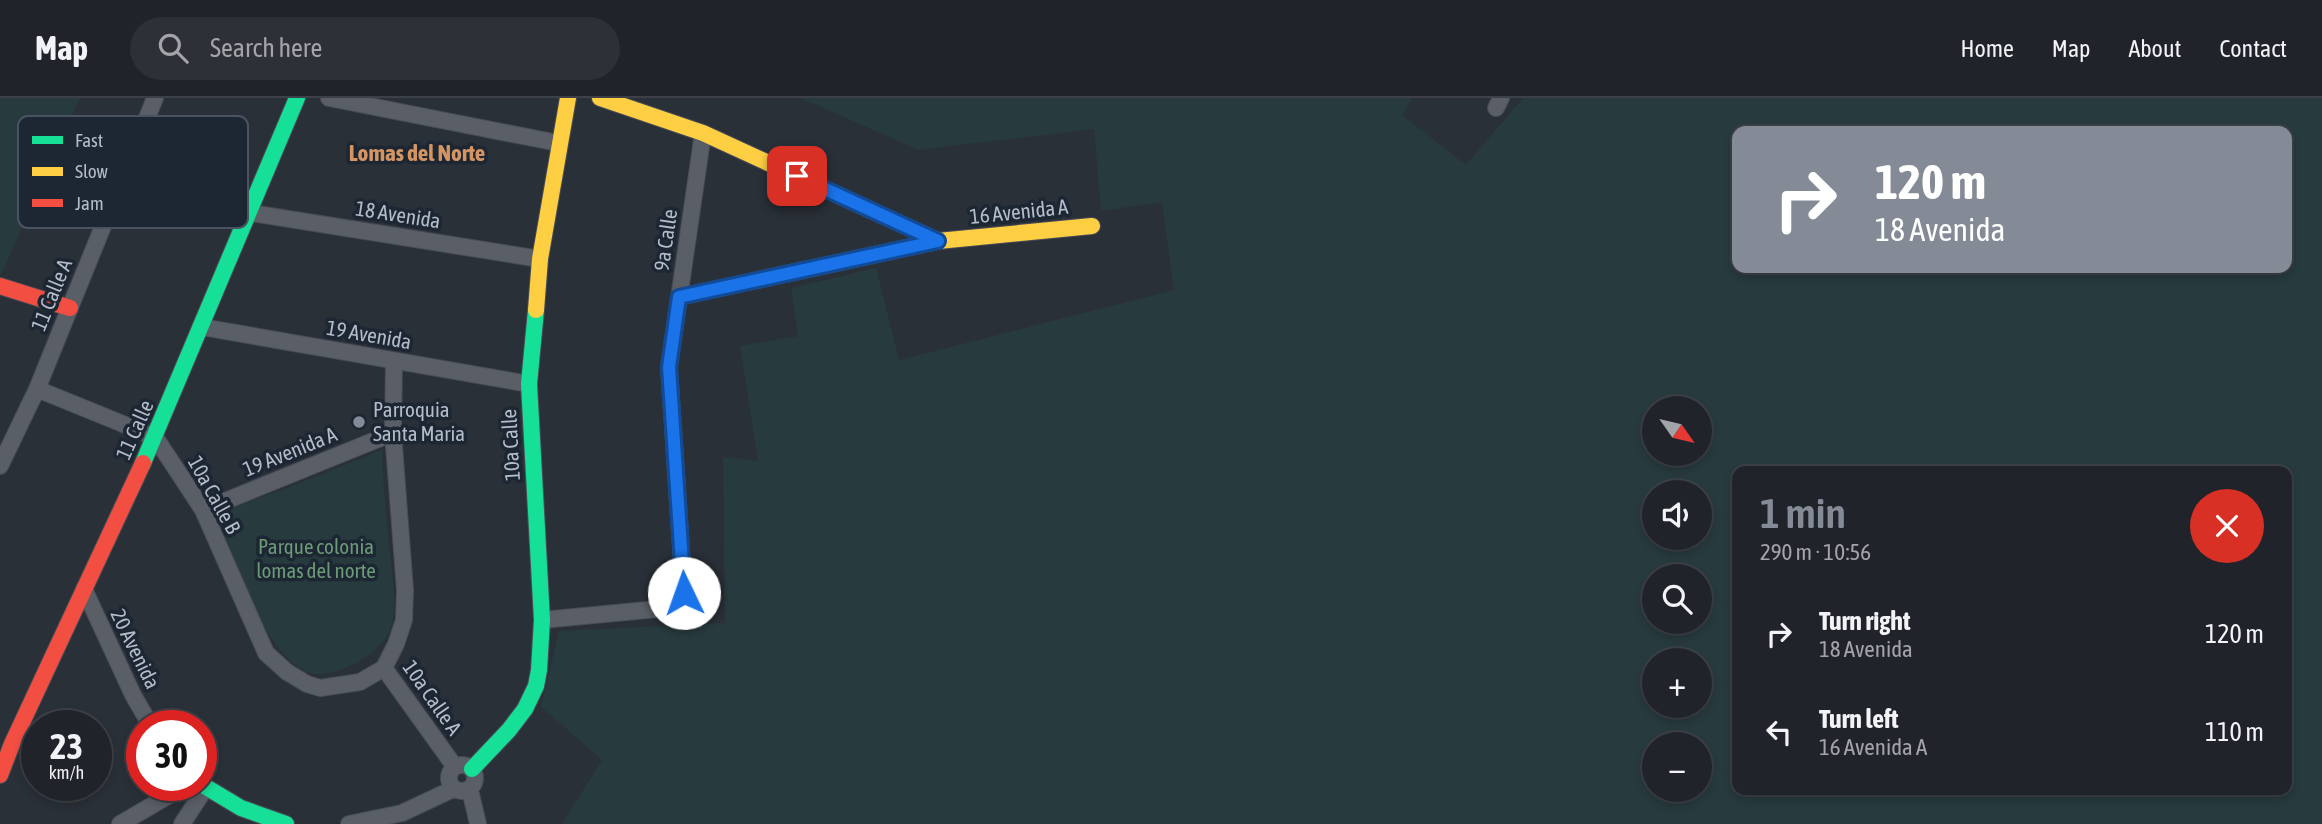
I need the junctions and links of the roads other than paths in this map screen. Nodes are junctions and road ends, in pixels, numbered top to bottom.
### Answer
1 (155, 98) edge
2 (297, 98) edge
3 (329, 98) edge
4 (568, 98) edge
5 (600, 98) edge
6 (148, 116) edge
7 (703, 133) junction
8 (558, 143) junction
9 (251, 213) junction
10 (248, 220) edge
11 (1092, 226) dead end
12 (102, 228) edge
13 (245, 228) edge
14 (938, 241) junction
15 (540, 258) junction
16 (0, 286) edge
17 (679, 297) junction
18 (70, 307) junction
19 (202, 327) junction
20 (394, 361) junction
21 (529, 384) junction
22 (37, 389) junction
23 (393, 433) junction
24 (155, 437) junction
25 (0, 466) edge
26 (203, 510) junction
27 (84, 589) junction
28 (542, 620) junction
29 (384, 668) junction
30 (142, 710) edge
31 (454, 767) junction
32 (472, 769) junction
33 (0, 775) edge
34 (461, 789) junction
35 (217, 794) edge
36 (159, 801) edge
37 (196, 801) edge
38 (479, 823) edge
39 (120, 824) edge
40 (183, 824) edge
41 (286, 824) edge
42 (349, 824) edge

1 - 6 street, 11 Calle A
2 - 9 street, 11 Calle
3 - 8 street
4 - 8 street, 10a Calle
5 - 7 street
7 - 14 street
7 - 17 street, 9a Calle
8 - 15 street, 10a Calle
9 - 10 street, 11 Calle
9 - 15 street, 18 Avenida
11 - 14 street, 16 Avenida A
12 - 18 street, 11 Calle A
13 - 19 street, 11 Calle
14 - 17 street
15 - 21 street, 10a Calle
16 - 18 street
17 - 28 street, 9a Calle
18 - 22 street, 11 Calle A
19 - 20 street, 19 Avenida
19 - 24 street, 11 Calle
20 - 21 street, 19 Avenida
20 - 23 street, 10a Calle A
21 - 28 street, 10a Calle
22 - 24 street
22 - 25 street, 11 Calle A
23 - 26 street, 19 Avenida A
23 - 29 street, 10a Calle A
24 - 26 street, 10a Calle B
24 - 27 street, 11 Calle
26 - 29 street, 10a Calle B
27 - 30 street, 20 Avenida
27 - 33 street, 11 Calle
28 - 32 street, 10a Calle
29 - 31 street, 10a Calle A
31 - 32 street
31 - 34 street
32 - 34 street
34 - 38 street
34 - 42 street
35 - 41 street
36 - 39 street
37 - 40 street

